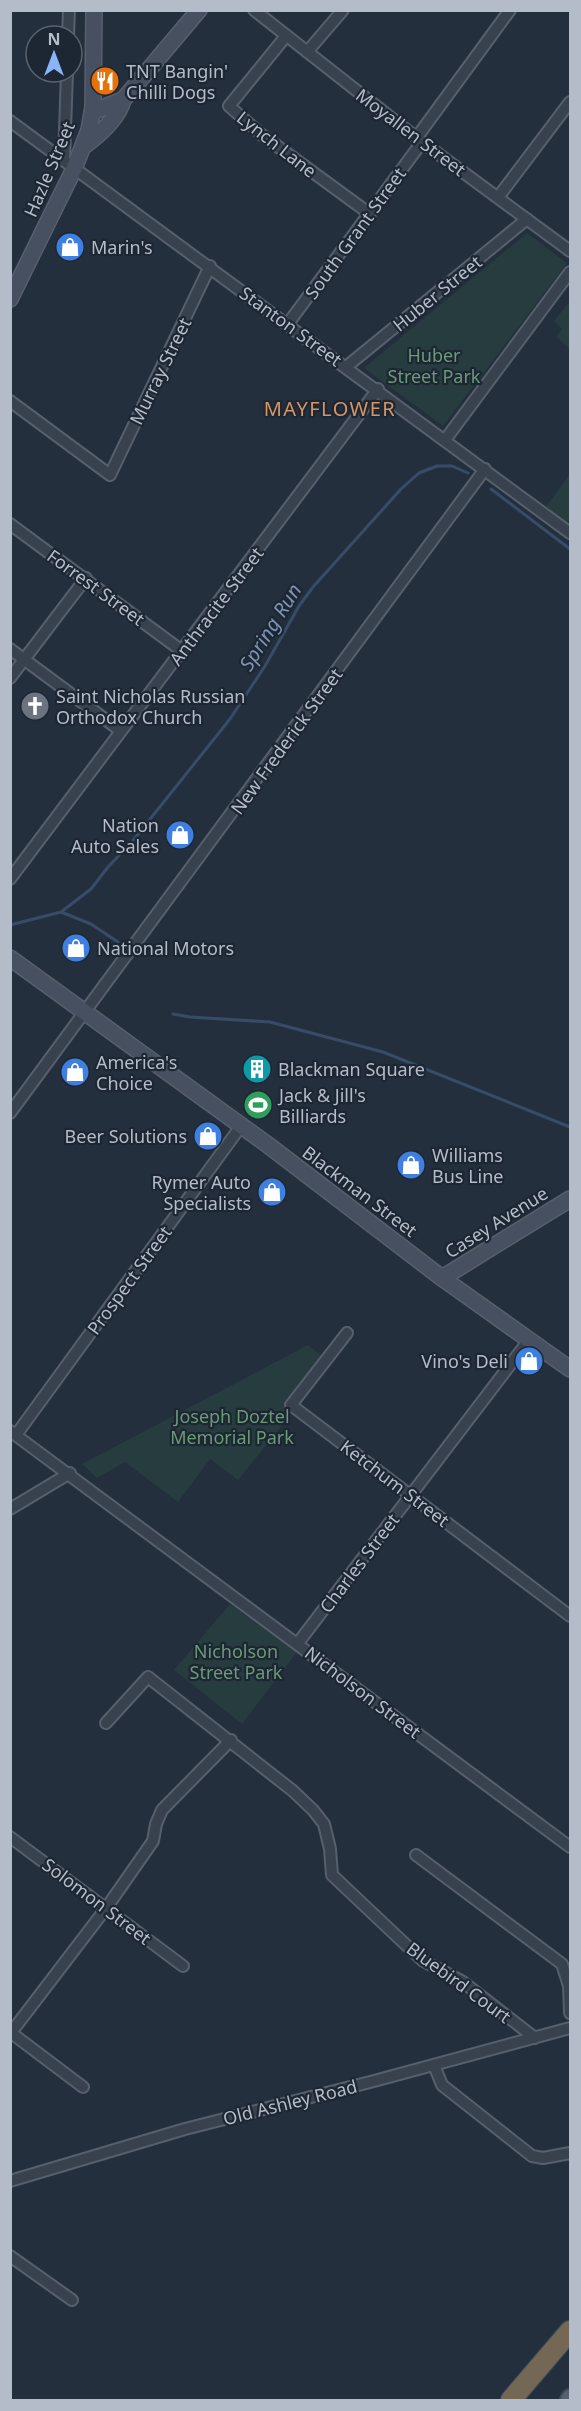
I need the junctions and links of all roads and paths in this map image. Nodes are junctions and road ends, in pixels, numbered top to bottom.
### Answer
1 (94, 10) edge
2 (199, 10) edge
3 (254, 10) edge
4 (336, 10) edge
5 (343, 10) edge
6 (510, 10) edge
7 (328, 27) junction
8 (286, 36) junction
9 (306, 52) junction
10 (67, 84) edge
11 (123, 100) junction
12 (570, 102) edge
13 (92, 112) junction
14 (10, 121) edge
15 (419, 140) junction
16 (84, 146) junction
17 (69, 164) junction
18 (499, 196) junction
19 (370, 214) junction
20 (527, 219) junction
21 (570, 251) edge
22 (210, 266) junction
23 (570, 272) edge
24 (10, 300) edge
25 (287, 325) junction
26 (346, 367) junction
27 (378, 389) junction
28 (10, 401) edge
29 (445, 440) junction
30 (485, 469) junction
31 (10, 524) edge
32 (570, 532) edge
33 (86, 579) junction
34 (10, 649) edge
35 (182, 651) junction
36 (24, 660) junction
37 (10, 678) edge
38 (122, 731) junction
39 (10, 879) edge
40 (10, 958) edge
41 (86, 1012) junction
42 (10, 1113) edge
43 (241, 1126) junction
44 (570, 1199) edge
45 (442, 1278) junction
46 (347, 1333) dead end
47 (529, 1340) junction
48 (570, 1369) edge
49 (13, 1433) edge
50 (70, 1473) junction
51 (411, 1495) junction
52 (10, 1509) edge
53 (570, 1616) edge
54 (298, 1642) junction
55 (106, 1723) dead end
56 (231, 1740) junction
57 (10, 1837) edge
58 (570, 1847) edge
59 (416, 1855) dead end
60 (107, 1907) junction
61 (183, 1966) dead end
62 (570, 2013) edge
63 (570, 2028) edge
64 (11, 2033) edge
65 (535, 2038) junction
66 (434, 2065) junction
67 (83, 2087) dead end
68 (570, 2153) edge
69 (10, 2181) edge
70 (10, 2256) edge
71 (72, 2300) dead end
72 (570, 2331) edge
73 (511, 2400) edge

1 - 13 main road, Hazle Street
2 - 11 main road
3 - 8 street, Moyallen Street
4 - 7 street
5 - 7 street
6 - 15 street, South Grant Street
7 - 9 street
8 - 9 street, Moyallen Street
8 - 19 street, Lynch Lane
9 - 15 street, Moyallen Street
10 - 17 street
11 - 13 main road
11 - 16 main road
12 - 18 street
13 - 16 main road, Hazle Street
14 - 17 street, Stanton Street
15 - 18 street, Moyallen Street
15 - 19 street, South Grant Street
16 - 17 main road, Hazle Street
17 - 22 street, Stanton Street
17 - 24 main road, Hazle Street
18 - 20 street, Moyallen Street
19 - 25 street, South Grant Street
20 - 21 street, Moyallen Street
20 - 26 street, Huber Street
22 - 25 street, Stanton Street
22 - 28 street, Murray Street
23 - 29 street
25 - 26 street, Stanton Street
26 - 27 street, Stanton Street
27 - 29 street, Stanton Street
27 - 35 street, Anthracite Street
29 - 30 street, Stanton Street
30 - 32 street, Stanton Street
30 - 41 street, New Frederick Street
31 - 33 street, Forrest Street
33 - 35 street, Forrest Street
33 - 36 street
34 - 36 street
35 - 38 street, Anthracite Street
36 - 37 street
36 - 38 street
38 - 39 street, Anthracite Street
40 - 41 main road, Blackman Street
41 - 42 street, New Frederick Street
41 - 43 main road, Blackman Street
43 - 45 main road, Blackman Street
43 - 49 street, Prospect Street
44 - 45 main road, Casey Avenue
45 - 47 main road, Blackman Street
46 - 51 street, Ketchum Street
47 - 48 main road, Blackman Street
47 - 51 street, Charles Street
49 - 50 street, Nicholson Street
50 - 52 street
50 - 54 street, Nicholson Street
51 - 53 street, Ketchum Street
51 - 54 street, Charles Street
54 - 58 street, Nicholson Street
55 - 56 street
56 - 60 street
56 - 65 street, Bluebird Court
57 - 60 street, Solomon Street
59 - 62 street
60 - 61 street, Solomon Street
60 - 64 street
63 - 65 street, Old Ashley Road
64 - 67 street
65 - 66 street, Old Ashley Road
66 - 68 street
66 - 69 street, Old Ashley Road
70 - 71 street
72 - 73 highway

